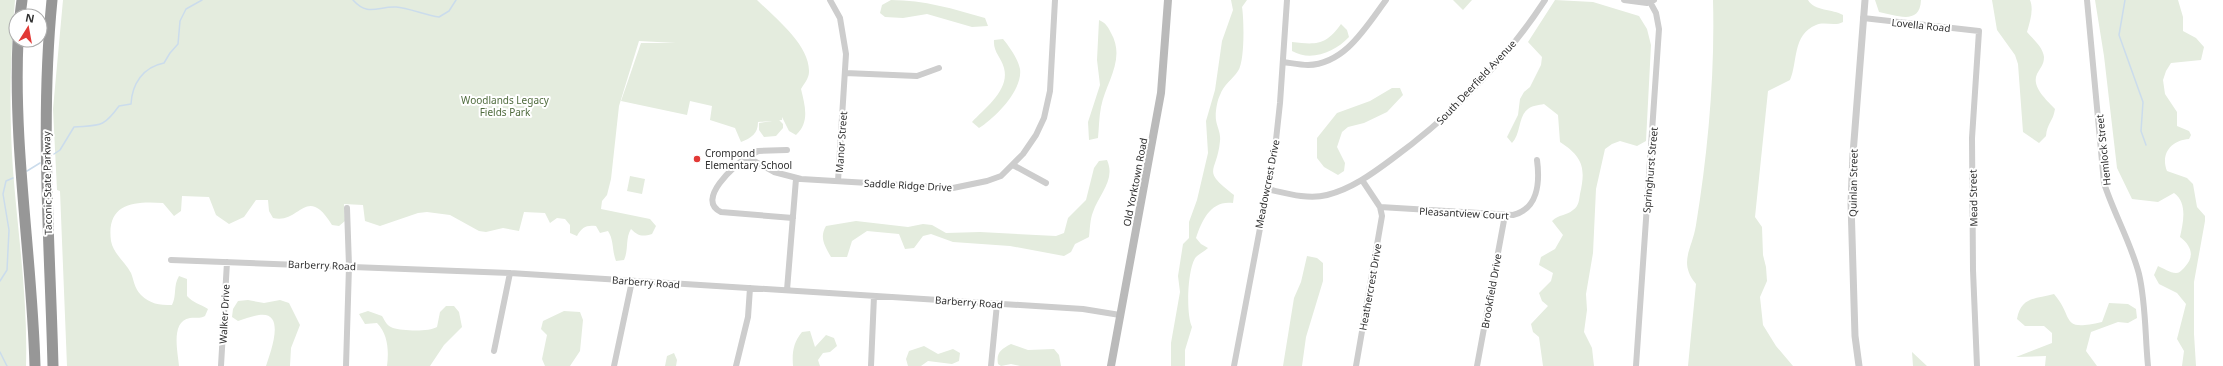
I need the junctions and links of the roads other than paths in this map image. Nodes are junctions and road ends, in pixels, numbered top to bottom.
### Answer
1 (52, 0) edge
2 (830, 0) edge
3 (1055, 0) edge
4 (1168, 0) edge
5 (1287, 0) edge
6 (1386, 0) edge
7 (1544, 0) edge
8 (1624, 0) edge
9 (1865, 0) edge
10 (2087, 0) edge
11 (1652, 1) edge
12 (1863, 18) junction
13 (1979, 31) joint
14 (18, 48) edge
15 (1283, 62) junction
16 (939, 68) dead end
17 (845, 74) junction
18 (787, 150) dead end
19 (747, 157) junction
20 (1537, 160) dead end
21 (1013, 165) junction
22 (796, 178) junction
23 (1362, 180) junction
24 (838, 181) junction
25 (1046, 183) dead end
26 (1267, 189) junction
27 (1380, 207) junction
28 (348, 208) dead end
29 (1505, 215) junction
30 (793, 218) junction
31 (49, 248) junction
32 (171, 260) dead end
33 (227, 262) junction
34 (349, 266) junction
35 (510, 274) junction
36 (632, 281) junction
37 (750, 288) junction
38 (787, 290) junction
39 (874, 296) junction
40 (997, 304) junction
41 (1120, 315) junction
42 (35, 344) junction
43 (494, 352) dead end
44 (29, 366) edge
45 (35, 366) edge
46 (53, 366) edge
47 (60, 366) edge
48 (222, 366) edge
49 (346, 366) edge
50 (614, 366) edge
51 (736, 366) edge
52 (870, 366) edge
53 (991, 366) edge
54 (1111, 366) edge
55 (1234, 366) edge
56 (1356, 366) edge
57 (1476, 366) edge
58 (1636, 366) edge
59 (1859, 366) edge
60 (1977, 366) edge
61 (2148, 366) edge

1 - 31 highway, Taconic State Parkway
2 - 17 street, Manor Street
3 - 21 street, Saddle Ridge Drive
4 - 41 main road, Old Yorktown Road
5 - 15 street, Meadowcrest Drive
6 - 15 street
7 - 23 street, South Deerfield Avenue
8 - 11 street, Springhurst Street
9 - 12 street, Quinlan Street
10 - 61 street, Hemlock Street
11 - 58 street, Springhurst Street
12 - 13 street, Lovella Road
12 - 59 street, Quinlan Street
13 - 60 street, Mead Street
14 - 42 highway
15 - 26 street, Meadowcrest Drive
16 - 17 street
17 - 24 street, Manor Street
18 - 19 street
19 - 22 street, Manor Street
19 - 30 street
20 - 29 street, Pleasantview Court
21 - 24 street, Saddle Ridge Drive
21 - 25 street
22 - 24 street, Manor Street
22 - 30 street
23 - 26 street, South Deerfield Avenue
23 - 27 street
26 - 55 street, Meadowcrest Drive
27 - 29 street, Pleasantview Court
27 - 56 street, Heathercrest Drive
28 - 34 street
29 - 57 street, Brookfield Drive
30 - 38 street
31 - 46 highway, Taconic State Parkway
31 - 47 highway
32 - 33 street, Barberry Road
33 - 34 street, Barberry Road
33 - 48 street, Walker Drive
34 - 35 street, Barberry Road
34 - 49 street
35 - 36 street, Barberry Road
35 - 43 street
36 - 37 street, Barberry Road
36 - 50 street
37 - 38 street, Barberry Road
37 - 51 street
38 - 39 street, Barberry Road
39 - 40 street, Barberry Road
39 - 52 street
40 - 41 street, Barberry Road
40 - 53 street
41 - 54 main road, Old Yorktown Road
42 - 44 highway
42 - 45 highway

